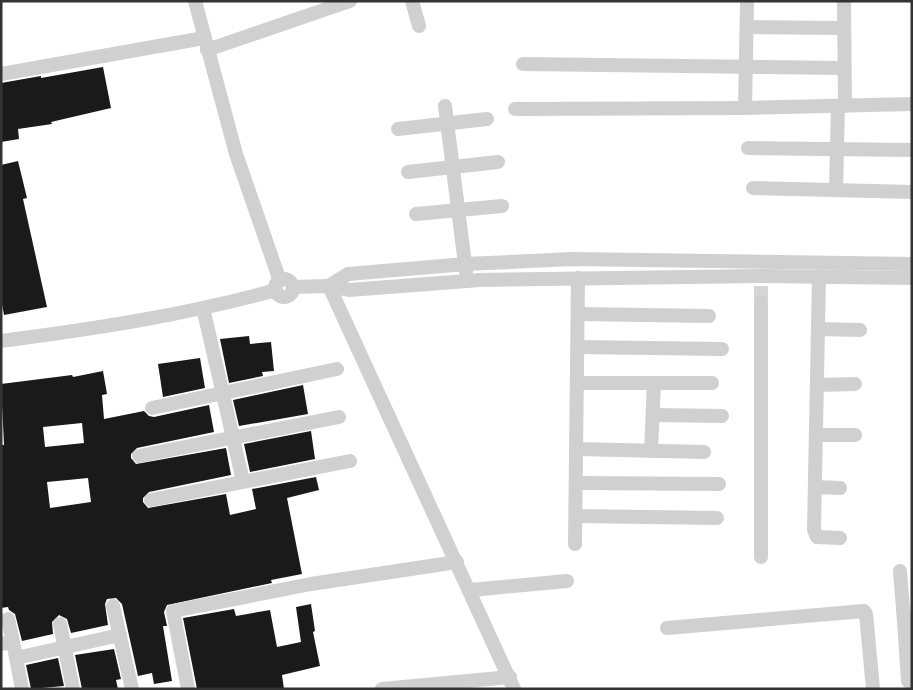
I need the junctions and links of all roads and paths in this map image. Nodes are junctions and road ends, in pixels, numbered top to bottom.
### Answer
1 (195, 1) edge
2 (350, 1) edge
3 (412, 1) edge
4 (747, 1) edge
5 (844, 1) edge
6 (419, 26) dead end
7 (746, 27) junction
8 (844, 28) junction
9 (205, 44) junction
10 (523, 64) dead end
11 (746, 66) junction
12 (844, 68) junction
13 (1, 74) edge
14 (912, 104) edge
15 (445, 106) dead end
16 (841, 106) junction
17 (745, 108) junction
18 (515, 109) dead end
19 (487, 119) dead end
20 (448, 124) junction
21 (398, 129) dead end
22 (748, 148) dead end
23 (837, 150) junction
24 (912, 150) edge
25 (498, 162) dead end
26 (453, 167) junction
27 (408, 172) dead end
28 (753, 188) dead end
29 (836, 190) junction
30 (912, 192) edge
31 (502, 206) dead end
32 (459, 209) junction
33 (416, 214) dead end
34 (466, 264) junction
35 (912, 264) edge
36 (760, 275) junction
37 (819, 276) junction
38 (578, 278) junction
39 (912, 278) edge
40 (467, 280) junction
41 (278, 285) junction
42 (329, 286) junction
43 (761, 302) tunnel mouth
44 (202, 308) junction
45 (578, 314) junction
46 (709, 316) dead end
47 (818, 329) junction
48 (860, 330) dead end
49 (1, 341) edge
50 (578, 347) junction
51 (722, 349) dead end
52 (337, 368) dead end
53 (577, 383) junction
54 (654, 383) junction
55 (712, 383) dead end
56 (855, 384) dead end
57 (817, 385) junction
58 (220, 392) junction
59 (152, 408) dead end
60 (652, 415) junction
61 (722, 416) dead end
62 (339, 417) dead end
63 (816, 435) junction
64 (855, 435) dead end
65 (232, 438) junction
66 (577, 449) junction
67 (651, 451) junction
68 (704, 452) dead end
69 (139, 456) dead end
70 (350, 460) dead end
71 (243, 481) junction
72 (577, 483) junction
73 (719, 484) dead end
74 (815, 487) junction
75 (840, 488) dead end
76 (151, 500) dead end
77 (576, 516) junction
78 (717, 518) dead end
79 (840, 538) dead end
80 (575, 544) dead end
81 (761, 556) dead end
82 (457, 562) junction
83 (900, 571) dead end
84 (567, 581) dead end
85 (470, 590) junction
86 (113, 606) dead end
87 (8, 619) dead end
88 (908, 620) edge
89 (60, 624) dead end
90 (667, 628) dead end
91 (120, 635) junction
92 (7, 643) edge
93 (64, 647) junction
94 (16, 658) junction
95 (908, 681) dead end
96 (512, 683) edge
97 (22, 689) edge
98 (73, 689) edge
99 (132, 689) edge
100 (188, 689) edge
101 (382, 689) edge
102 (872, 689) edge

1 - 9 street
2 - 9 street
3 - 6 street
4 - 7 street
5 - 8 street
7 - 8 street
7 - 11 street
8 - 12 street
9 - 13 street
9 - 41 street
10 - 11 street
11 - 12 street
11 - 17 street
12 - 16 street
14 - 16 street
15 - 20 street
16 - 17 street
16 - 23 street
17 - 18 street
19 - 20 street
20 - 21 street
20 - 26 street
22 - 23 street
23 - 24 street
23 - 29 street
25 - 26 street
26 - 27 street
26 - 32 street
28 - 29 street
29 - 30 street
31 - 32 street
32 - 33 street
32 - 34 street
34 - 36 street
34 - 40 street
34 - 42 street
35 - 36 street
36 - 37 street
36 - 38 street
37 - 39 street
37 - 47 street
38 - 40 street
38 - 45 street
40 - 42 street
41 - 42 street
41 - 44 street
42 - 82 street
43 - 81 street
44 - 49 street
44 - 58 street
45 - 46 street
45 - 50 street
47 - 48 street
47 - 57 street
50 - 51 street
50 - 53 street
52 - 58 street
53 - 54 street
53 - 66 street
54 - 55 street
54 - 60 street
56 - 57 street
57 - 63 street
58 - 59 street
58 - 65 street
60 - 61 street
60 - 67 street
62 - 65 street
63 - 64 street
63 - 74 street
65 - 69 street
65 - 71 street
66 - 67 street
66 - 72 street
67 - 68 street
70 - 71 street
71 - 76 street
72 - 73 street
72 - 77 street
74 - 75 street
74 - 79 street
77 - 78 street
77 - 80 street
82 - 85 street
82 - 100 street
83 - 88 street
84 - 85 street
85 - 96 street
86 - 91 street
87 - 92 street
88 - 95 street
89 - 93 street
90 - 102 street
91 - 93 street
91 - 99 street
92 - 94 street
93 - 94 street
93 - 98 street
94 - 97 street
96 - 101 street

